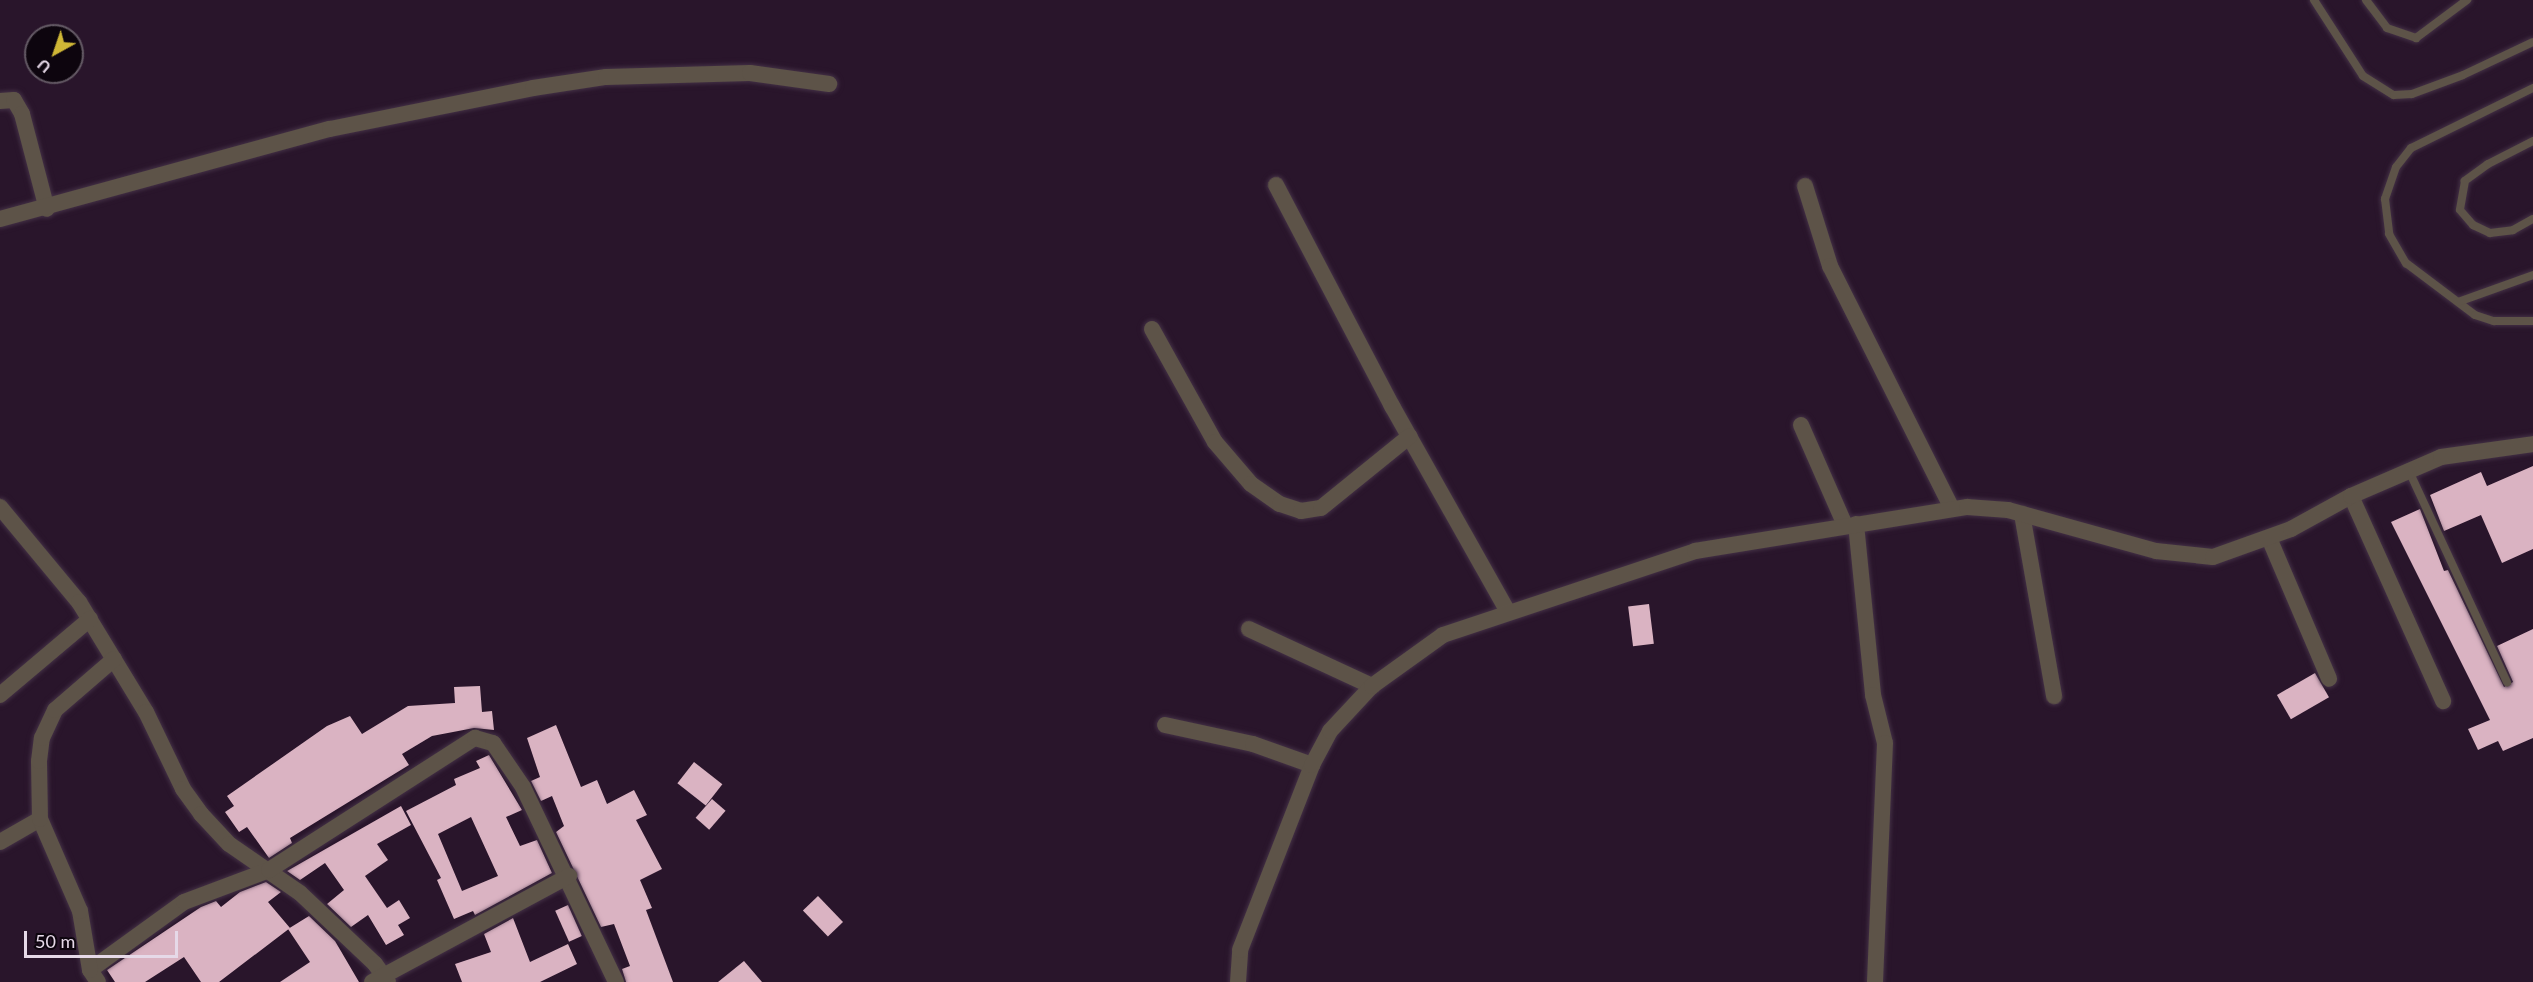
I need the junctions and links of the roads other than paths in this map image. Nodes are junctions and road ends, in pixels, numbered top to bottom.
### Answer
1 (2314, 0) edge
2 (2366, 0) edge
3 (2467, 0) edge
4 (2533, 42) edge
5 (829, 84) dead end
6 (2533, 88) edge
7 (0, 101) edge
8 (2533, 141) edge
9 (1276, 185) dead end
10 (1805, 186) dead end
11 (47, 209) junction
12 (0, 219) edge
13 (2533, 219) edge
14 (2533, 275) edge
15 (2458, 302) junction
16 (2533, 321) edge
17 (1152, 330) dead end
18 (1801, 425) dead end
19 (1410, 436) junction
20 (2533, 444) edge
21 (2409, 471) junction
22 (2351, 496) junction
23 (0, 507) edge
24 (1952, 509) junction
25 (2022, 514) junction
26 (1850, 524) junction
27 (2270, 538) junction
28 (1509, 612) junction
29 (90, 619) junction
30 (1249, 629) dead end
31 (114, 659) junction
32 (2329, 679) dead end
33 (2507, 682) dead end
34 (1372, 686) junction
35 (0, 695) edge
36 (2054, 696) dead end
37 (2443, 701) dead end
38 (1165, 725) dead end
39 (1312, 765) junction
40 (40, 819) junction
41 (0, 842) edge
42 (268, 870) junction
43 (569, 876) junction
44 (94, 976) edge
45 (381, 979) edge
46 (616, 982) edge
47 (1238, 982) edge
48 (1875, 982) edge

1 - 4 lane
2 - 3 lane
5 - 11 street
6 - 15 lane
7 - 11 street
8 - 13 lane
9 - 19 street
10 - 24 street
11 - 12 street
14 - 15 lane
15 - 16 lane
17 - 19 street
18 - 26 street
19 - 28 street
20 - 21 street
21 - 22 street
21 - 33 lane
22 - 27 street
22 - 37 street
23 - 29 street
24 - 25 street
24 - 26 street
25 - 27 street
25 - 36 street
26 - 28 street
26 - 48 street
27 - 32 street
28 - 34 street
29 - 31 street
29 - 35 street
30 - 34 street
31 - 40 street
31 - 42 street
34 - 39 street
38 - 39 street
39 - 47 street
40 - 41 street
40 - 44 street
42 - 43 street
42 - 44 street
42 - 45 street
43 - 45 street
43 - 46 street

